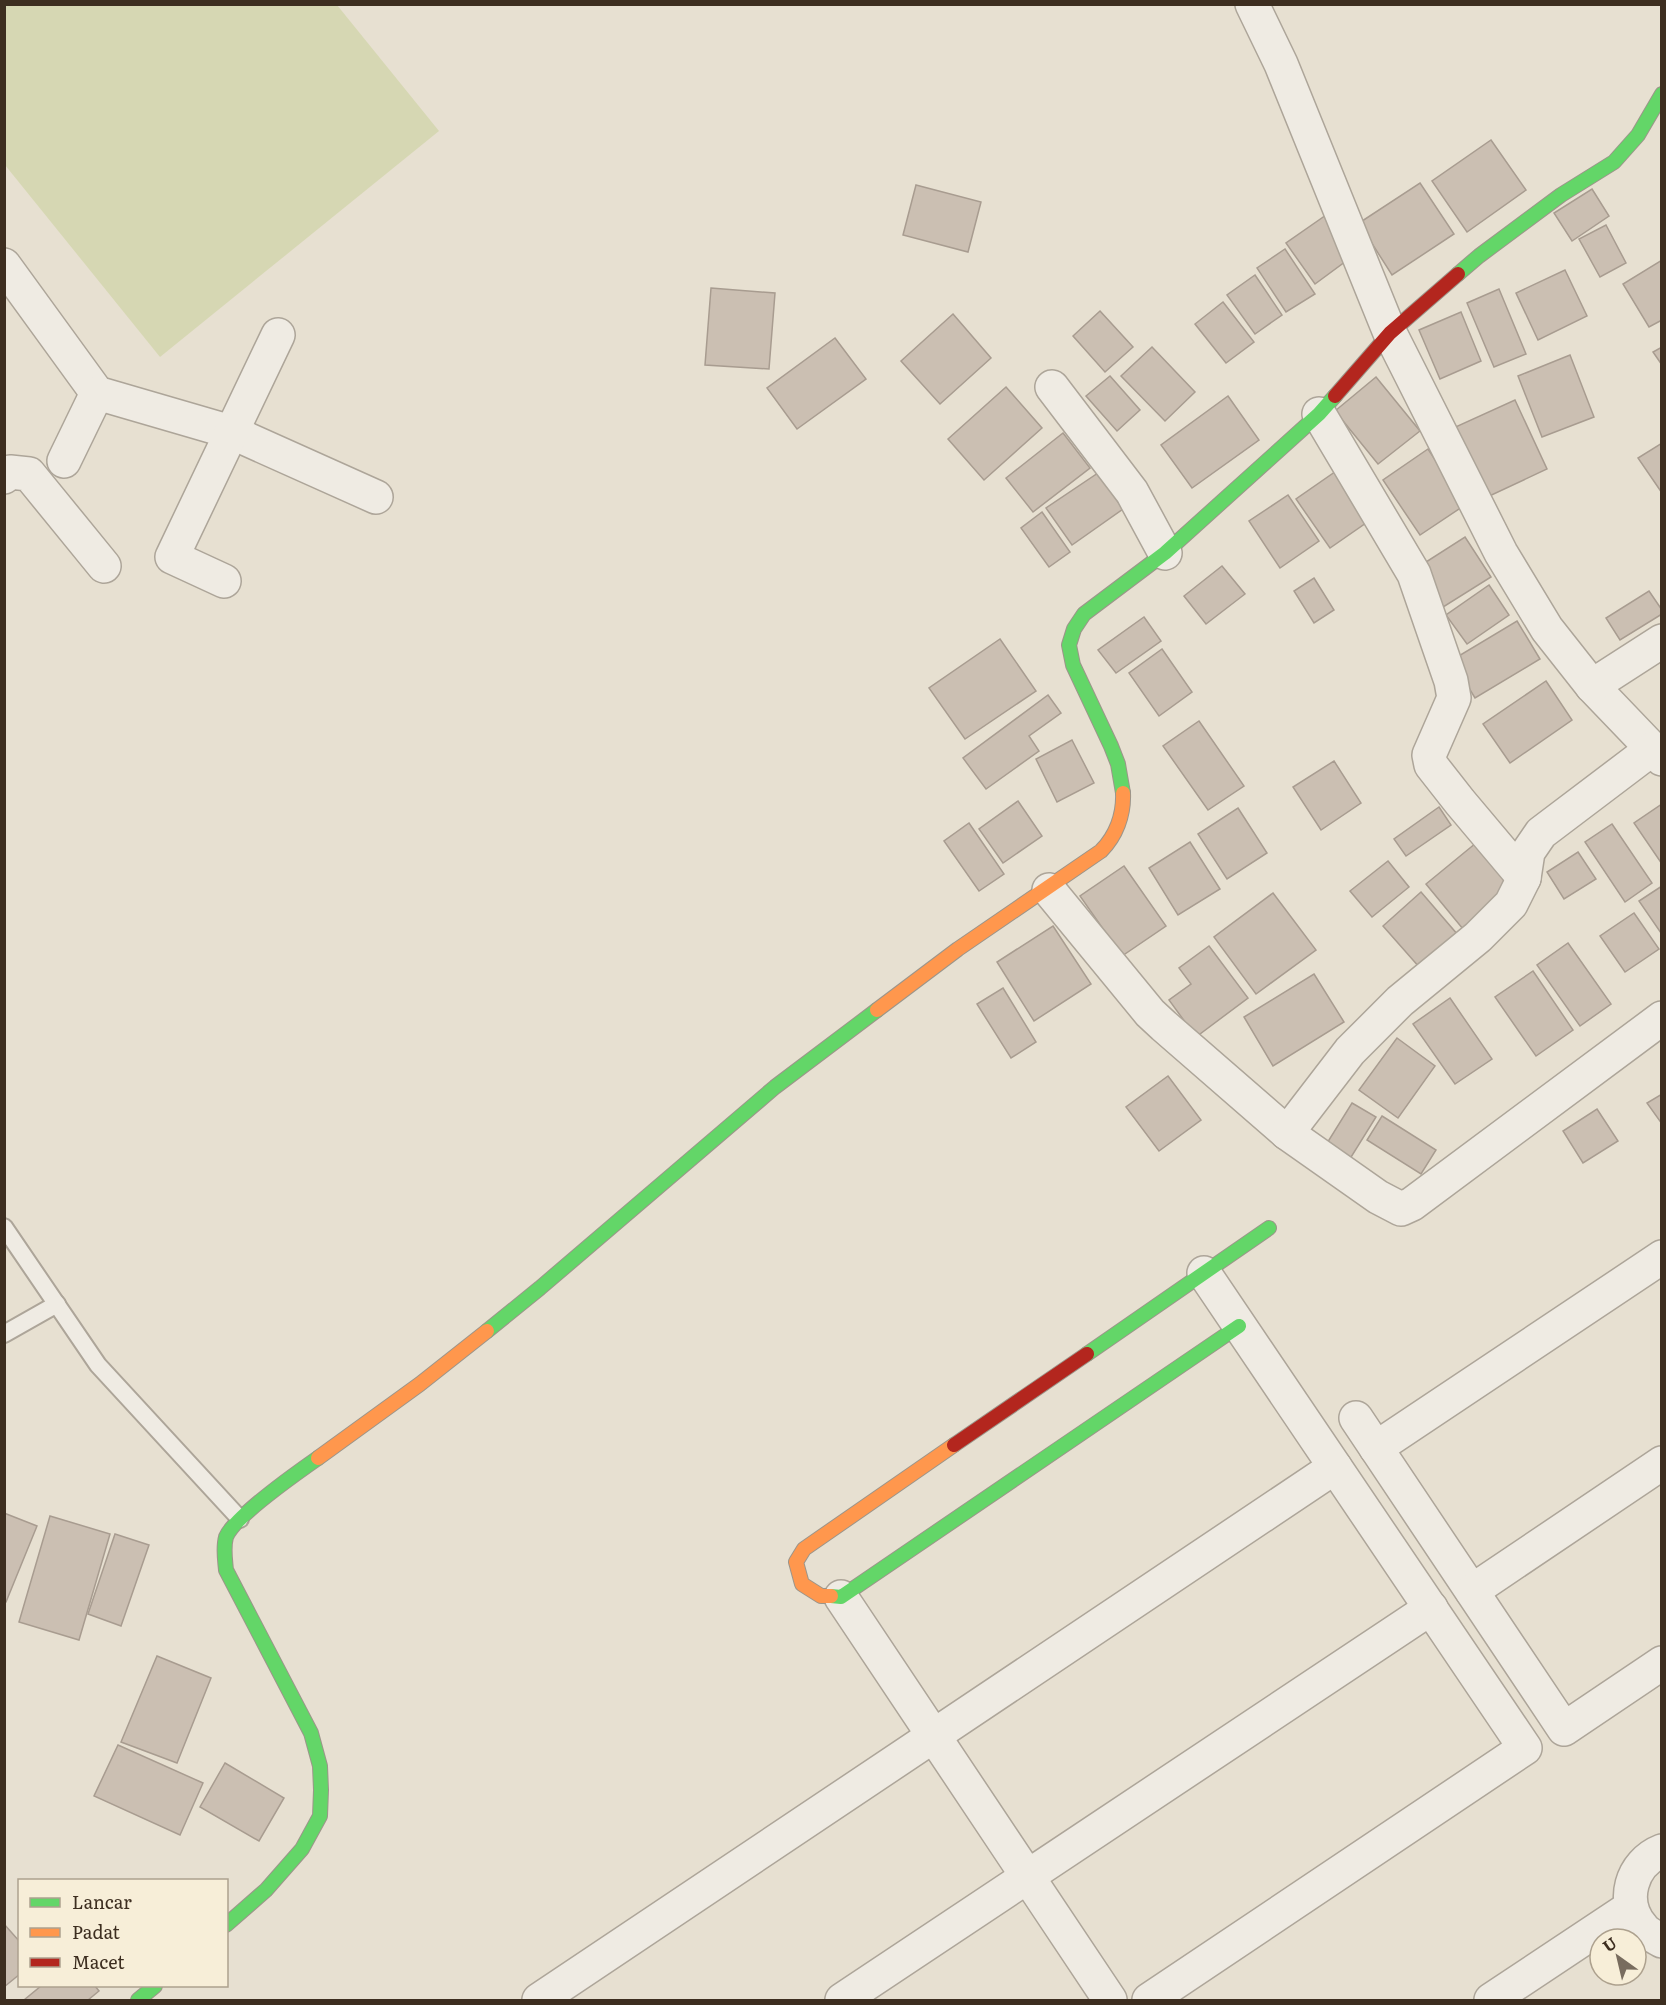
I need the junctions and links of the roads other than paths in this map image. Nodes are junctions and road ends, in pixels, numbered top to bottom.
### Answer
1 (1252, 4) edge
2 (1662, 94) edge
3 (4, 264) edge
4 (1390, 333) junction
5 (278, 335) dead end
6 (1052, 387) dead end
7 (97, 393) junction
8 (1318, 414) junction
9 (231, 432) junction
10 (64, 461) dead end
11 (4, 477) edge
12 (376, 497) dead end
13 (1165, 552) junction
14 (104, 566) dead end
15 (224, 581) dead end
16 (1662, 641) edge
17 (1592, 687) junction
18 (1657, 754) edge
19 (1524, 878) junction
20 (1049, 890) junction
21 (1662, 1018) edge
22 (1287, 1133) junction
23 (4, 1227) edge
24 (1269, 1228) dead end
25 (1662, 1257) edge
26 (1204, 1273) junction
27 (57, 1304) junction
28 (1239, 1326) junction
29 (4, 1334) edge
30 (1356, 1418) dead end
31 (1376, 1448) junction
32 (1662, 1463) edge
33 (1335, 1467) junction
34 (240, 1519) junction
35 (1472, 1592) junction
36 (841, 1597) junction
37 (1431, 1608) junction
38 (1662, 1664) edge
39 (934, 1736) junction
40 (1662, 1851) edge
41 (1028, 1877) junction
42 (1631, 1907) junction
43 (228, 1923) edge
44 (1662, 1941) edge
45 (154, 1987) edge
46 (138, 2001) edge
47 (539, 2001) edge
48 (842, 2001) edge
49 (1110, 2001) edge
50 (1149, 2001) edge
51 (1491, 2001) edge

1 - 4 street
2 - 4 street
3 - 7 street
4 - 8 street
4 - 17 street
5 - 9 street
6 - 13 street
7 - 9 street
7 - 10 street
8 - 13 street
8 - 19 street
9 - 12 street
9 - 15 street
11 - 14 street
13 - 20 street
16 - 17 street
17 - 18 street
18 - 19 street
19 - 22 street
20 - 22 street
20 - 34 street
21 - 22 street
23 - 27 lane
24 - 26 street
25 - 31 street
26 - 28 street
26 - 36 street
27 - 29 lane
27 - 34 lane
28 - 33 street
28 - 36 street
30 - 31 street
31 - 35 street
32 - 35 street
33 - 37 street
33 - 39 street
34 - 43 street
35 - 38 street
36 - 39 street
37 - 41 street
37 - 50 street
39 - 41 street
39 - 47 street
40 - 42 street
41 - 48 street
41 - 49 street
42 - 44 street
42 - 51 street
45 - 46 street

